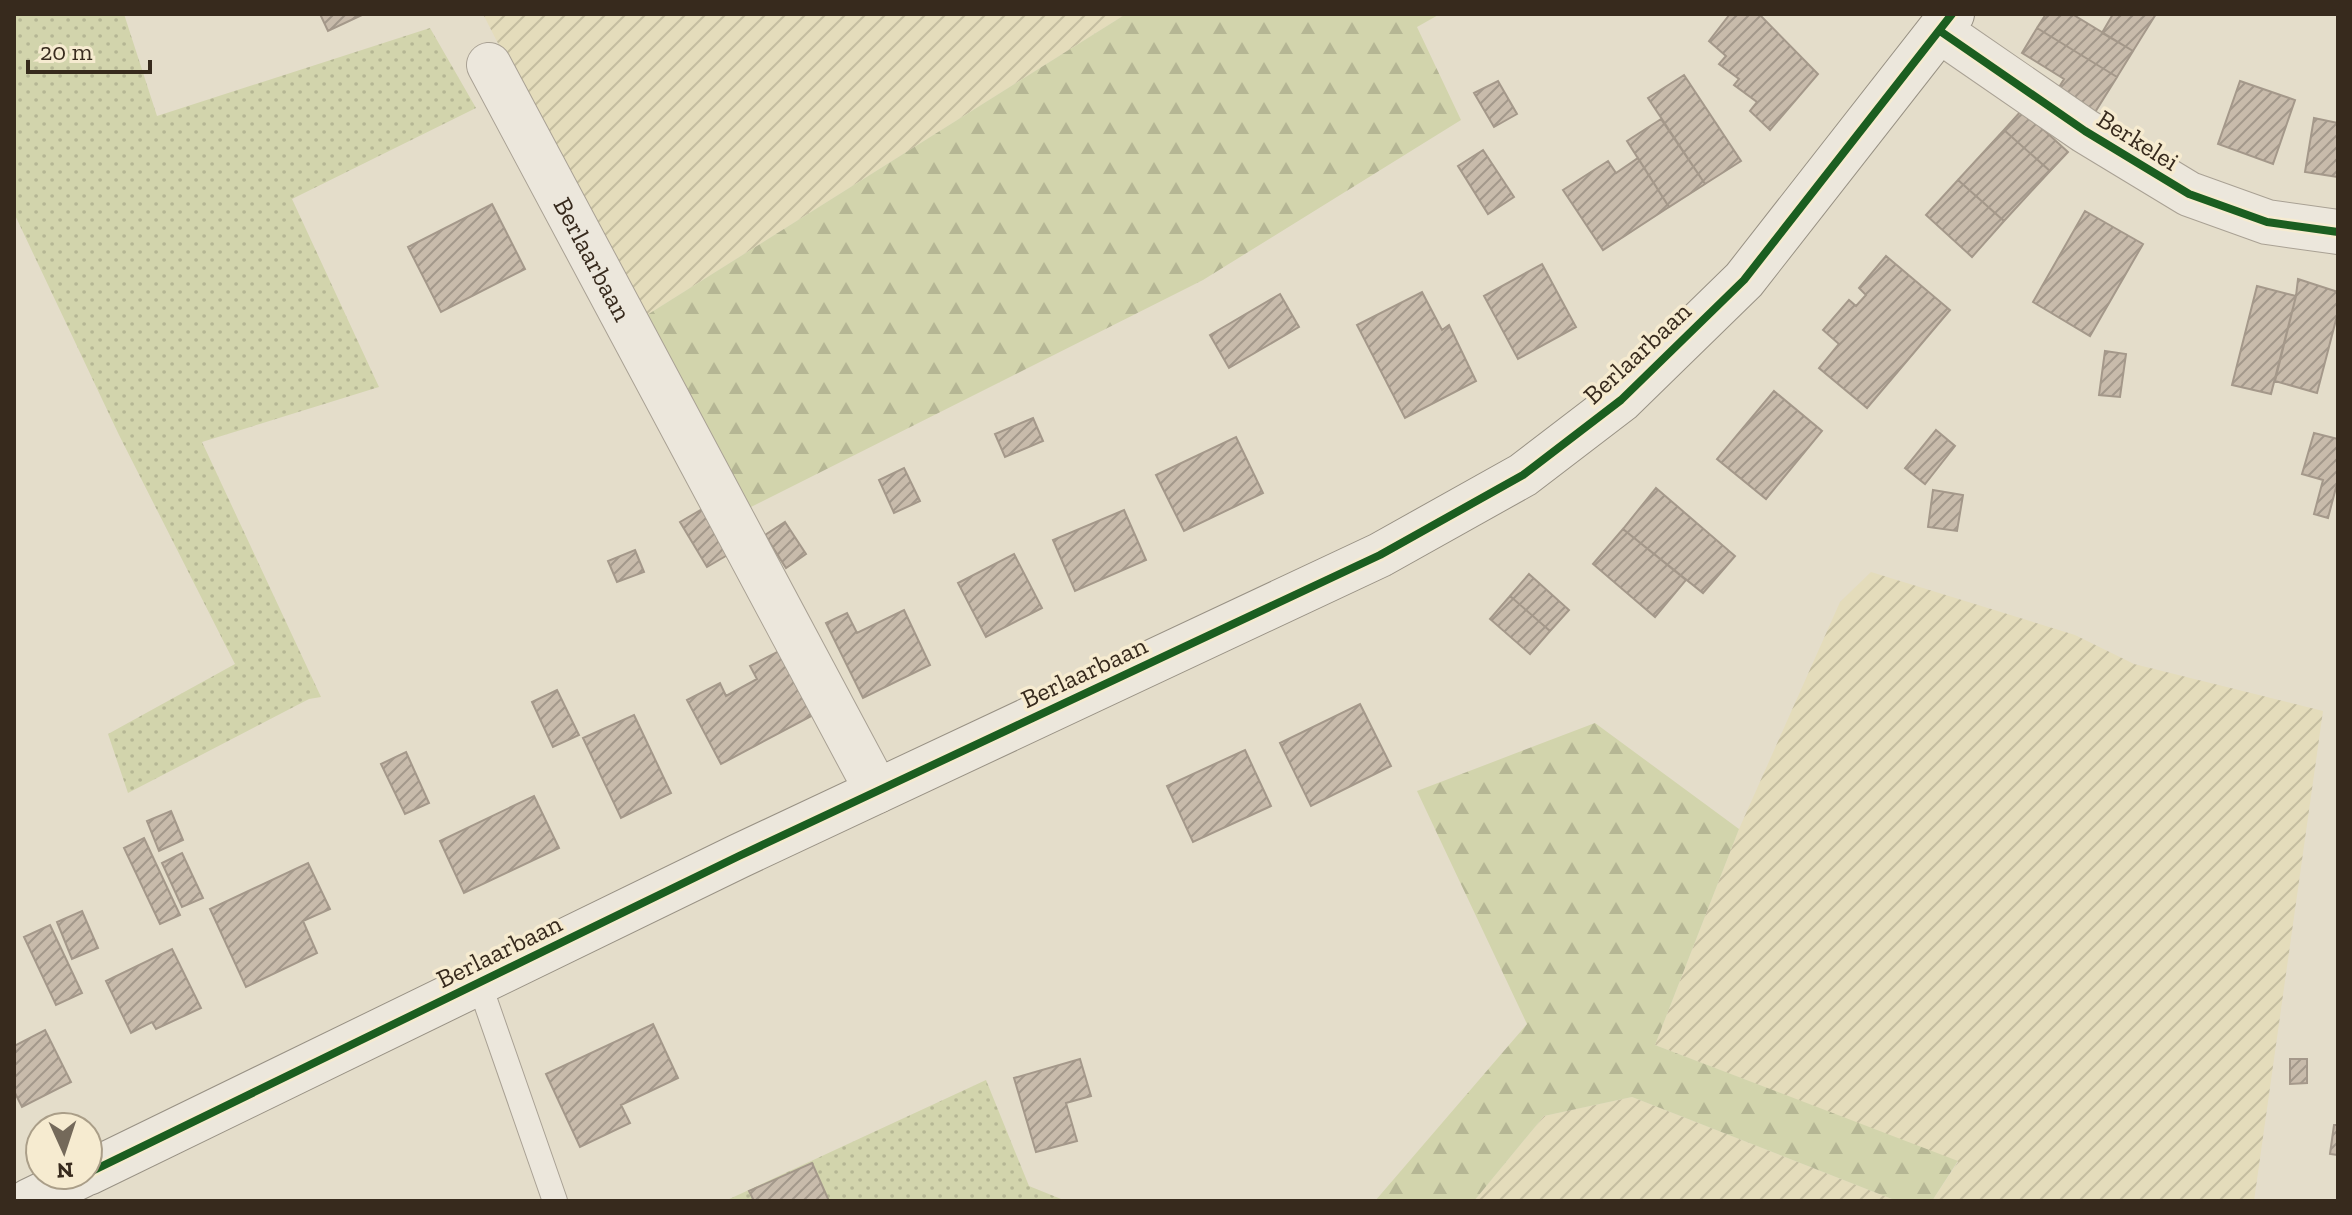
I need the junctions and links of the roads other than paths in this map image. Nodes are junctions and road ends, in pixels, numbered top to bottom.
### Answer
1 (1946, 22) edge
2 (489, 65) dead end
3 (2338, 232) edge
4 (877, 791) junction
5 (479, 983) junction
6 (104, 1165) edge
7 (50, 1191) edge
8 (29, 1201) edge
9 (555, 1201) edge

1 - 3 street, Berkelei
1 - 4 street, Berlaarbaan
2 - 4 street, Berlaarbaan
4 - 5 street, Berlaarbaan
5 - 6 street, Berlaarbaan
5 - 9 lane
7 - 8 street, Berlaarbaan

